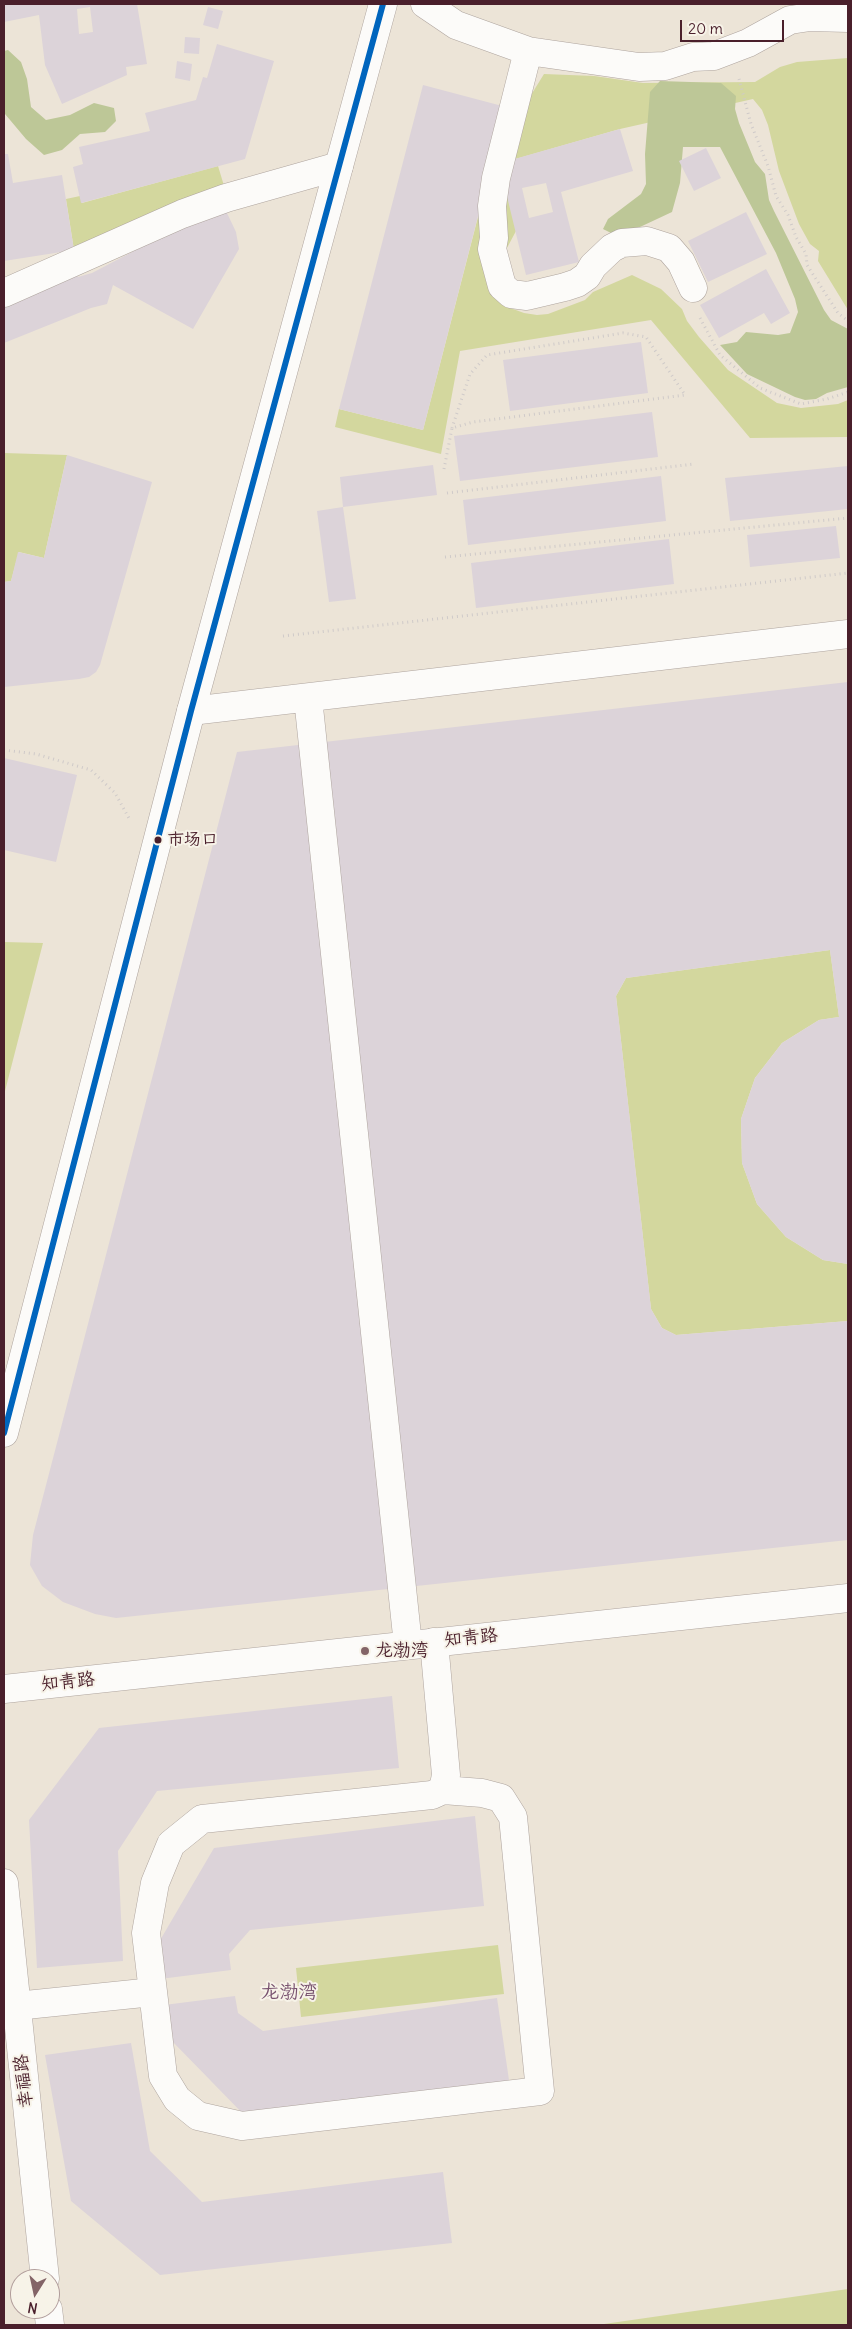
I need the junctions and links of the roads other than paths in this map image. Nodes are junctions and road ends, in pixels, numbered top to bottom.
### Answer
1 (384, 4) edge
2 (425, 4) edge
3 (848, 18) edge
4 (528, 51) junction
5 (339, 166) junction
6 (693, 288) road end
7 (4, 293) edge
8 (848, 634) edge
9 (308, 698) junction
10 (191, 711) junction
11 (4, 1433) edge
12 (848, 1598) edge
13 (421, 1644) junction
14 (4, 1688) edge
15 (443, 1790) junction
16 (4, 1883) edge
17 (153, 1992) junction
18 (16, 2006) junction
19 (44, 2269) edge

1 - 5 main road
2 - 4 main road
3 - 4 main road
4 - 6 main road
5 - 7 main road
5 - 10 main road
8 - 9 main road
9 - 10 main road
9 - 13 main road
10 - 11 main road
12 - 13 main road, 知青路
13 - 14 main road, 知青路
13 - 15 main road
15 - 17 main road
15 - 17 main road
16 - 18 main road, 幸福路
17 - 18 main road
18 - 19 main road, 幸福路

